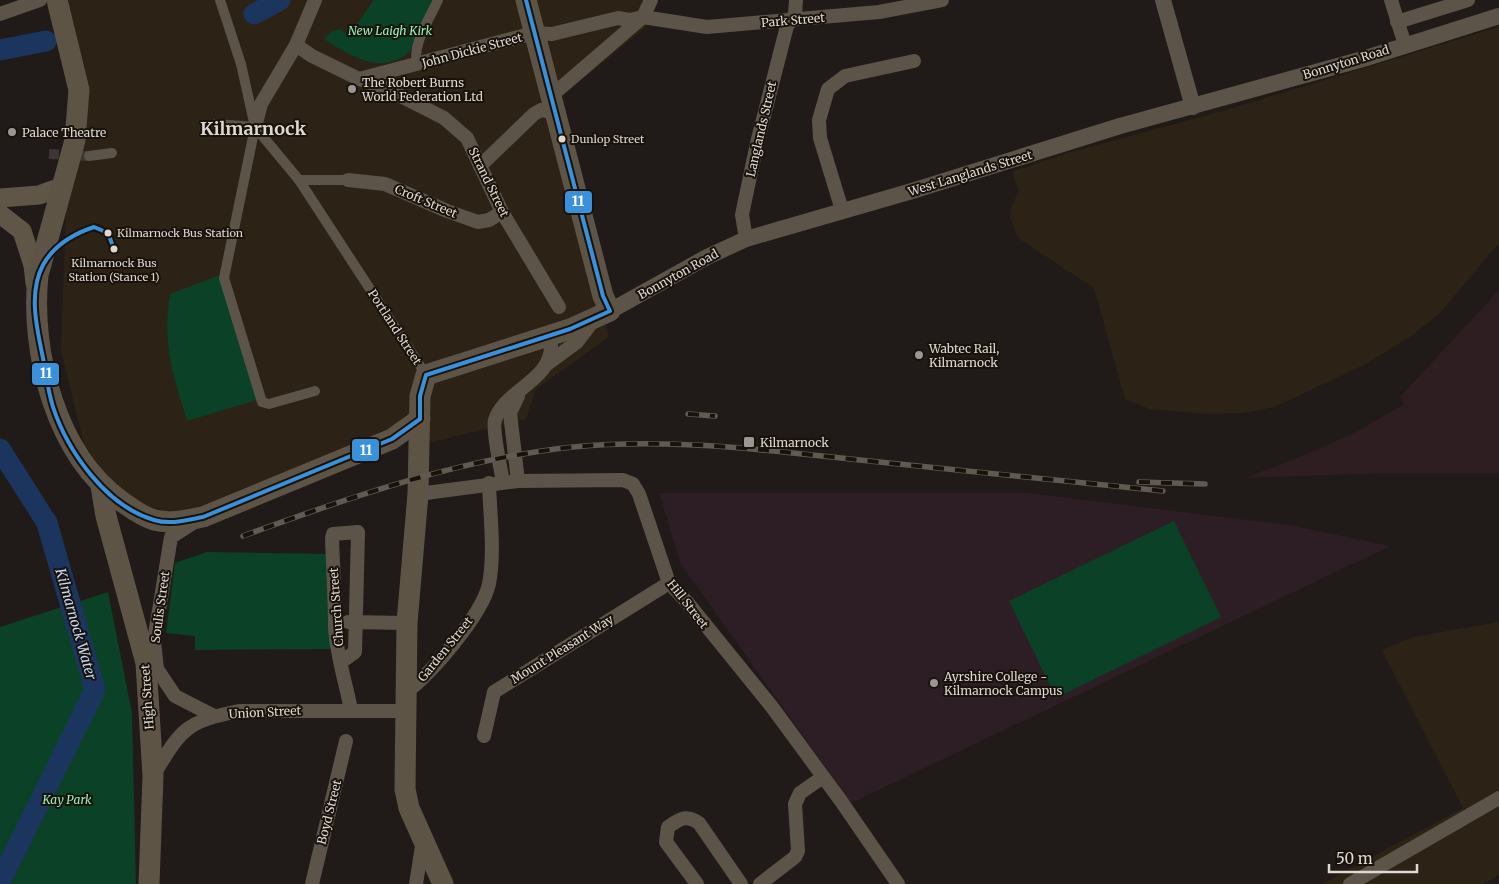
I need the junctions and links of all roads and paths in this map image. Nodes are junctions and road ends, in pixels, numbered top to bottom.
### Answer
1 (40, 0) edge
2 (57, 0) edge
3 (220, 0) edge
4 (315, 0) edge
5 (438, 0) edge
6 (526, 0) edge
7 (650, 0) edge
8 (796, 0) edge
9 (942, 0) edge
10 (1163, 0) edge
11 (1391, 0) edge
12 (1468, 0) edge
13 (0, 14) edge
14 (1499, 16) edge
15 (643, 17) junction
16 (790, 20) junction
17 (1397, 22) junction
18 (534, 33) junction
19 (296, 45) junction
20 (1404, 45) junction
21 (914, 61) dead end
22 (417, 64) junction
23 (359, 80) junction
24 (552, 105) junction
25 (1193, 107) junction
26 (216, 124) dead end
27 (255, 127) junction
28 (112, 153) dead end
29 (89, 156) tunnel mouth
30 (480, 166) junction
31 (299, 180) junction
32 (348, 180) joint
33 (62, 187) junction
34 (0, 198) edge
35 (842, 210) junction
36 (502, 212) junction
37 (0, 214) edge
38 (746, 239) junction
39 (36, 297) junction
40 (559, 307) dead end
41 (602, 316) junction
42 (544, 337) junction
43 (547, 365) junction
44 (426, 375) junction
45 (315, 391) dead end
46 (520, 393) junction
47 (420, 419) junction
48 (518, 481) junction
49 (496, 483) junction
50 (101, 486) junction
51 (418, 494) junction
52 (203, 517) junction
53 (669, 583) junction
54 (336, 622) junction
55 (356, 622) junction
56 (407, 623) junction
57 (341, 662) junction
58 (405, 702) junction
59 (351, 710) junction
60 (214, 716) junction
61 (484, 736) dead end
62 (346, 741) dead end
63 (153, 776) junction
64 (823, 777) junction
65 (1499, 798) edge
66 (423, 839) junction
67 (149, 884) edge
68 (312, 884) edge
69 (416, 884) edge
70 (444, 884) edge
71 (697, 884) edge
72 (741, 884) edge
73 (760, 884) edge
74 (898, 884) edge
75 (1350, 884) edge

1 - 13 street
2 - 33 main road
3 - 27 street
4 - 19 street
5 - 22 street
6 - 18 main road
7 - 15 street
8 - 16 street, Langlands Street
9 - 16 street, Park Street
10 - 25 street
11 - 17 street
12 - 17 street
14 - 20 street, Bonnyton Road
15 - 16 street, Park Street
15 - 18 street, John Dickie Street
15 - 24 street
16 - 38 street, Langlands Street
17 - 20 street
18 - 22 street, John Dickie Street
18 - 24 main road
19 - 23 street, Strand Street
19 - 27 street
20 - 25 street, Bonnyton Road
21 - 35 street
22 - 23 street, John Dickie Street
23 - 30 street, Strand Street
24 - 30 street
24 - 41 main road
25 - 35 street, West Langlands Street
26 - 27 street
27 - 31 street, Portland Street
27 - 45 street
28 - 29 street
30 - 36 street, Strand Street
31 - 32 street
31 - 44 street, Portland Street
32 - 36 street, Croft Street
33 - 34 main road
33 - 39 main road
35 - 38 street, West Langlands Street
36 - 40 street, Strand Street
37 - 39 main road
38 - 41 street, Bonnyton Road
39 - 50 main road
41 - 42 main road
41 - 43 street, Garden Street
42 - 43 street
42 - 44 main road
43 - 46 street, Garden Street
44 - 47 main road, Portland Street
46 - 48 street, Garden Street
46 - 49 street, Garden Street
47 - 51 main road, Portland Street
47 - 52 main road
48 - 49 street, Hill Street
48 - 53 street, Hill Street
49 - 51 street, Hill Street
49 - 58 street, Garden Street
50 - 52 main road
50 - 63 main road, High Street
51 - 56 main road, Portland Street
52 - 60 street, Soulis Street
53 - 61 street, Mount Pleasant Way
53 - 64 street, Hill Street
54 - 55 street
54 - 55 street, Church Street
54 - 57 street, Church Street
55 - 56 street
55 - 57 street
56 - 58 main road, Portland Street
57 - 59 street, Church Street
58 - 59 street, Union Street
58 - 66 main road, Portland Street
59 - 60 street, Union Street
60 - 63 street, Union Street
62 - 68 street, Boyd Street
63 - 67 main road, High Street
64 - 73 street
64 - 74 street, Hill Street
65 - 75 street
66 - 69 street
66 - 70 main road, Portland Street
71 - 72 street

